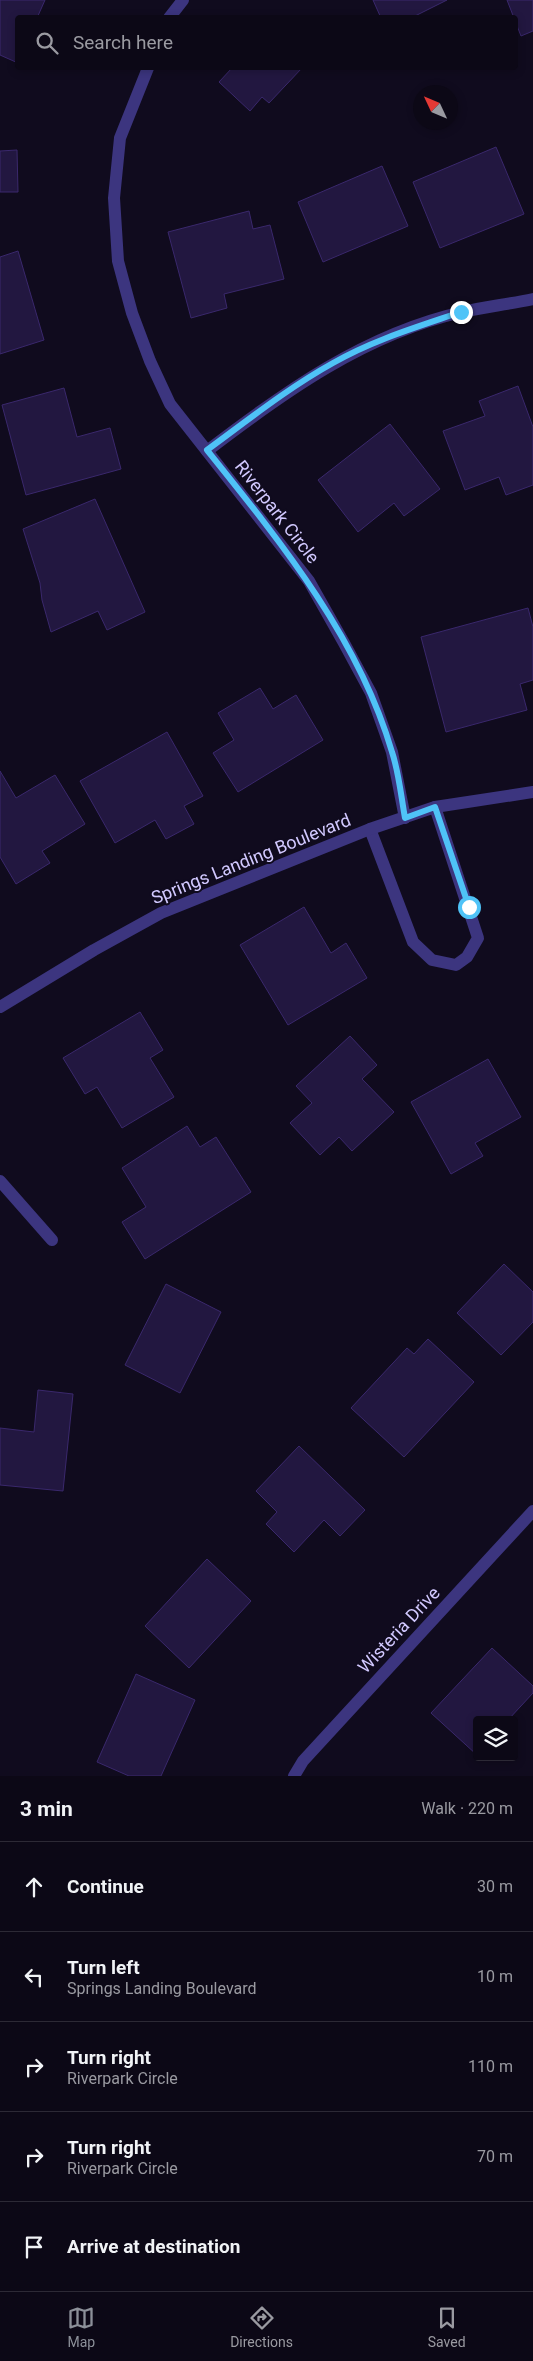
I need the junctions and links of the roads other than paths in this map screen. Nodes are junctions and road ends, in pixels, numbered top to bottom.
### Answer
1 (183, 0) edge
2 (172, 15) edge
3 (147, 70) edge
4 (533, 300) edge
5 (207, 450) junction
6 (533, 792) edge
7 (435, 807) junction
8 (405, 818) junction
9 (370, 829) junction
10 (0, 1007) edge
11 (0, 1181) edge
12 (52, 1240) dead end
13 (533, 1511) edge
14 (294, 1776) edge

1 - 2 street
3 - 5 street, Riverpark Circle
4 - 5 street
5 - 8 street, Riverpark Circle
6 - 7 street, Springs Landing Boulevard
7 - 8 street, Springs Landing Boulevard
7 - 9 street
8 - 9 street, Springs Landing Boulevard
9 - 10 street, Springs Landing Boulevard
11 - 12 street
13 - 14 street, Wisteria Drive

